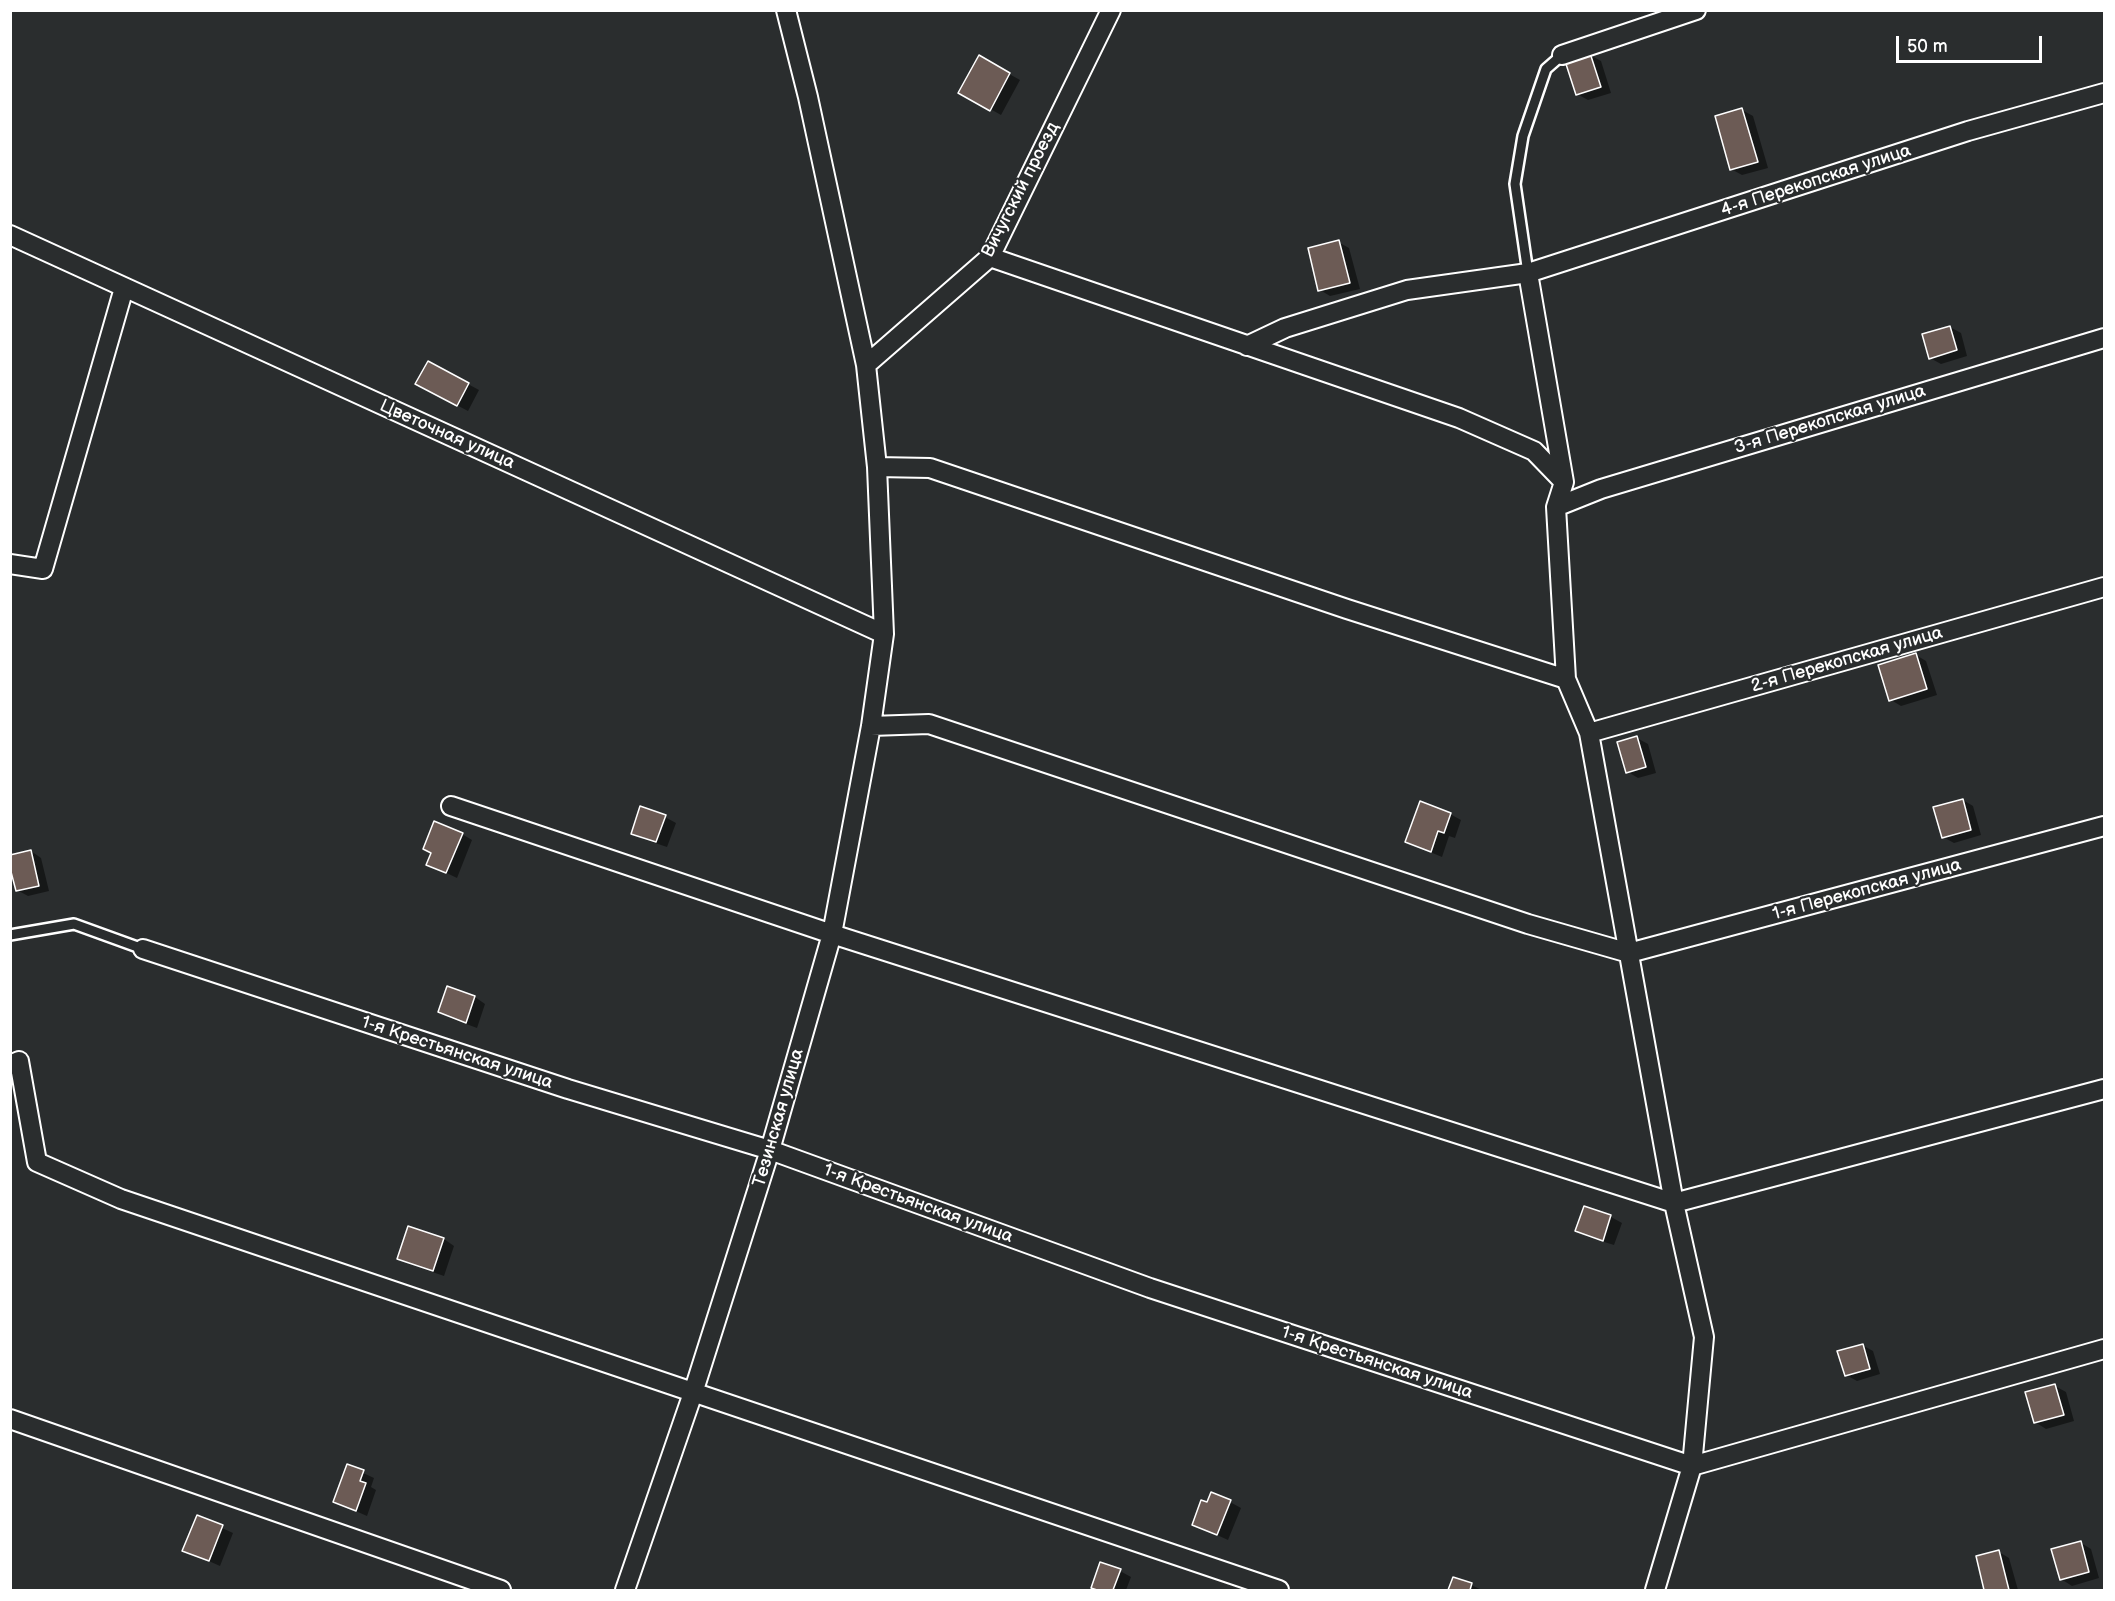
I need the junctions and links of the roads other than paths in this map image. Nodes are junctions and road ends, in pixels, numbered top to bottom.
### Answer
1 (786, 10) edge
2 (1111, 10) edge
3 (1696, 10) edge
4 (1562, 55) joint
5 (2104, 93) edge
6 (10, 235) edge
7 (990, 257) junction
8 (1528, 273) junction
9 (124, 288) junction
10 (2104, 338) edge
11 (1248, 346) junction
12 (866, 365) junction
13 (877, 467) junction
14 (1564, 483) junction
15 (1556, 507) junction
16 (10, 564) edge
17 (2104, 587) edge
18 (884, 634) junction
19 (1566, 679) junction
20 (871, 726) junction
21 (1588, 733) junction
22 (451, 806) dead end
23 (2104, 826) edge
24 (832, 934) junction
25 (10, 935) edge
26 (143, 949) joint
27 (1629, 953) junction
28 (10, 1065) edge
29 (2104, 1089) edge
30 (770, 1150) junction
31 (1674, 1203) junction
32 (2104, 1349) edge
33 (693, 1393) junction
34 (10, 1419) edge
35 (1692, 1466) junction
36 (501, 1590) edge
37 (625, 1590) edge
38 (1279, 1590) edge
39 (1655, 1590) edge

1 - 12 street, Тезинская улица
2 - 7 street, Вичугский проезд
3 - 4 street
4 - 8 lane
5 - 8 street, 4-я Перекопская улица
6 - 9 street, Цветочная улица
7 - 11 street
7 - 12 street, Вичугский проезд
8 - 11 street, 4-я Перекопская улица
8 - 14 street
9 - 16 street
9 - 18 street, Цветочная улица
10 - 15 street, 3-я Перекопская улица
11 - 14 street
12 - 13 street, Тезинская улица
13 - 18 street, Тезинская улица
13 - 19 street
14 - 15 street
15 - 19 street
17 - 21 street, 2-я Перекопская улица
18 - 20 street, Тезинская улица
19 - 21 street
20 - 24 street, Тезинская улица
20 - 27 street
21 - 27 street
22 - 24 street
23 - 27 street, 1-я Перекопская улица
24 - 30 street, Тезинская улица
24 - 31 street
25 - 26 lane
26 - 30 street, 1-я Крестьянская улица
27 - 31 street
28 - 33 street
29 - 31 street
30 - 33 street, Тезинская улица
30 - 35 street, 1-я Крестьянская улица
31 - 35 street
32 - 35 street
33 - 37 street, Тезинская улица
33 - 38 street
34 - 36 street
35 - 39 street

